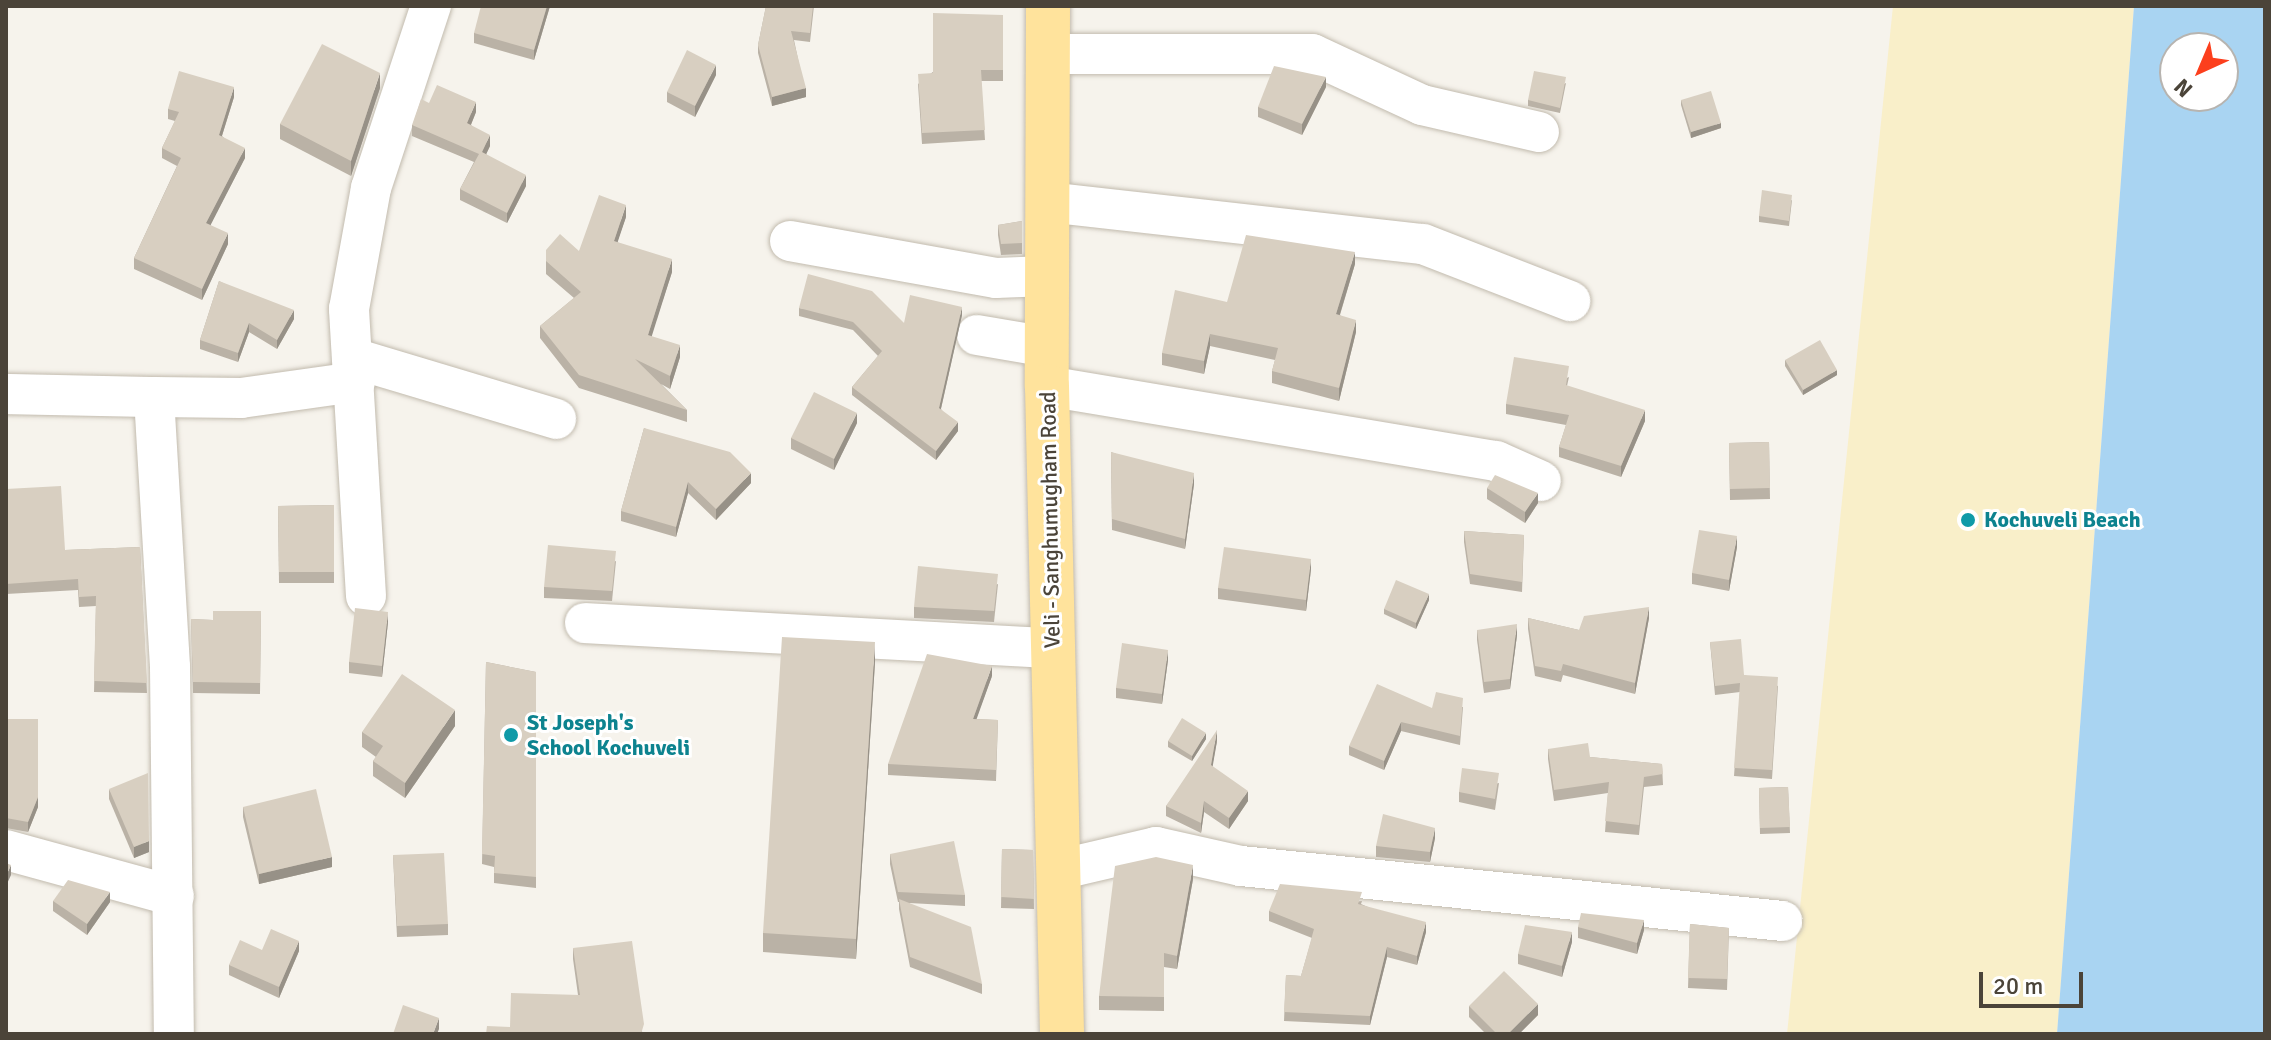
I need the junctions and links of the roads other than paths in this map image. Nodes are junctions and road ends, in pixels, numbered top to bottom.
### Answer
1 (431, 6) edge
2 (1048, 6) edge
3 (1048, 54) junction
4 (1539, 132) dead end
5 (1048, 202) junction
6 (790, 241) dead end
7 (1047, 276) junction
8 (1570, 301) dead end
9 (977, 335) dead end
10 (1047, 366) junction
11 (354, 370) junction
12 (6, 394) edge
13 (154, 397) junction
14 (556, 419) dead end
15 (1541, 481) dead end
16 (366, 596) dead end
17 (585, 623) dead end
18 (1052, 648) junction
19 (6, 850) edge
20 (1058, 870) junction
21 (174, 896) junction
22 (1782, 921) dead end
23 (174, 1034) edge
24 (1062, 1034) edge

1 - 11 street
2 - 3 main road, Veli - Sanghumugham Road
3 - 4 street
3 - 5 main road, Veli - Sanghumugham Road
5 - 7 main road, Veli - Sanghumugham Road
5 - 8 street
6 - 7 street
7 - 10 main road, Veli - Sanghumugham Road
9 - 10 street
10 - 15 street
10 - 18 main road, Veli - Sanghumugham Road
11 - 13 street
11 - 14 street
11 - 16 street
12 - 13 street
13 - 21 street
17 - 18 street
18 - 20 main road, Veli - Sanghumugham Road
19 - 21 street
20 - 22 street
20 - 24 main road, Veli - Sanghumugham Road
21 - 23 street

